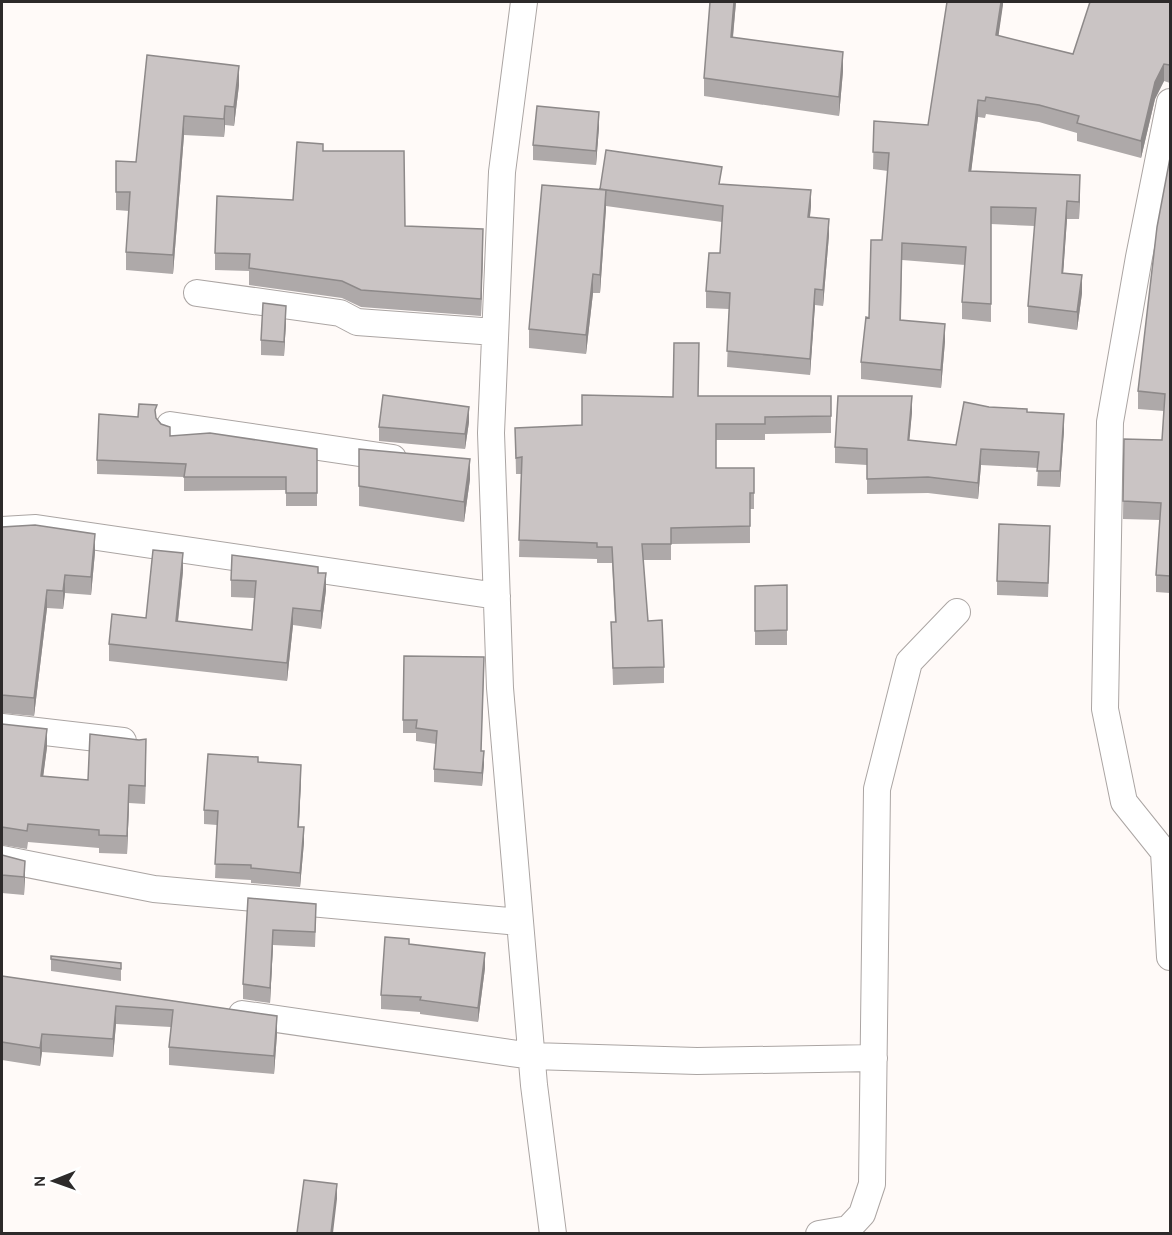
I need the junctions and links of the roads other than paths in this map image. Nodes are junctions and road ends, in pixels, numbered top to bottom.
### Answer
1 (524, 2) edge
2 (1170, 102) edge
3 (197, 293) dead end
4 (495, 332) junction
5 (170, 425) edge
6 (411, 459) edge
7 (2, 530) edge
8 (497, 596) junction
9 (957, 612) dead end
10 (2, 727) edge
11 (141, 743) edge
12 (1167, 852) edge
13 (2, 859) edge
14 (520, 922) junction
15 (1170, 957) edge
16 (214, 1010) edge
17 (532, 1056) junction
18 (874, 1058) junction
19 (553, 1233) edge
20 (819, 1233) edge

1 - 4 street
2 - 12 street
3 - 4 street
4 - 8 street
5 - 6 street
7 - 8 street
8 - 14 street
9 - 18 street
10 - 11 street
12 - 15 street
13 - 14 street
14 - 17 street
16 - 17 street
17 - 18 street
17 - 19 street
18 - 20 street

